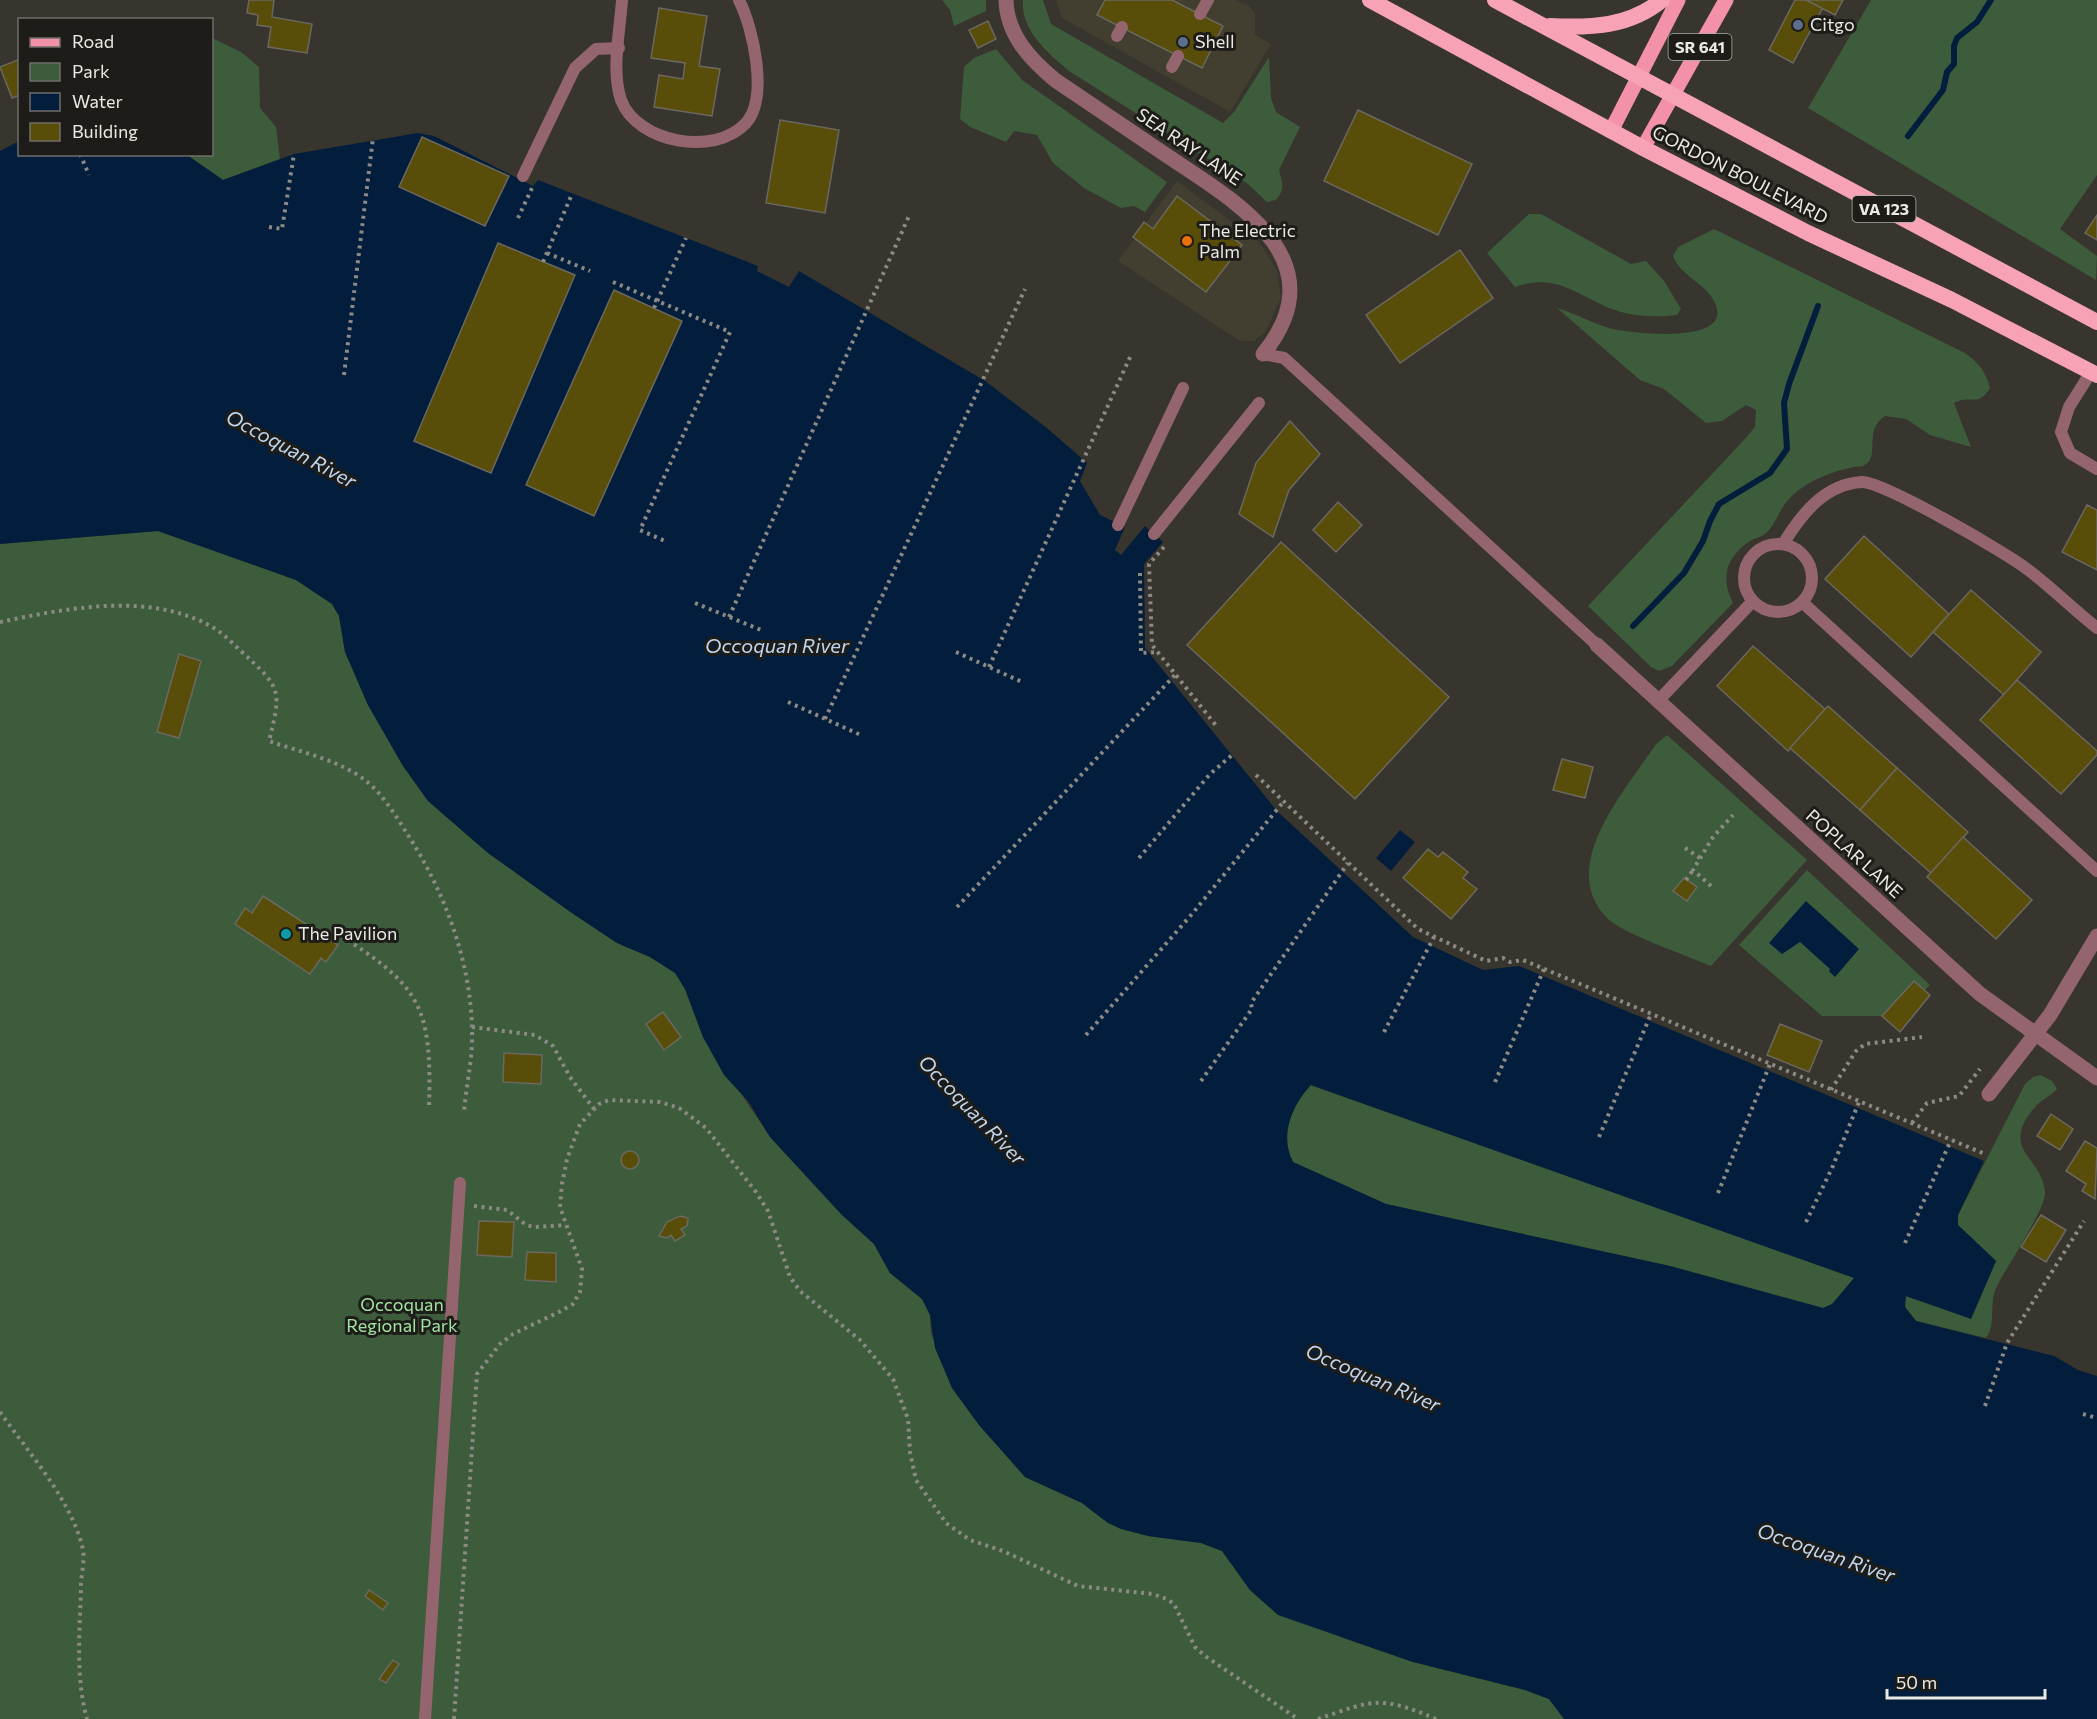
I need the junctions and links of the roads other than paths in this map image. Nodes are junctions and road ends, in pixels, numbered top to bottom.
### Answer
1 (622, 0) edge
2 (739, 0) edge
3 (1006, 0) edge
4 (1208, 0) edge
5 (1370, 0) edge
6 (1495, 0) edge
7 (1662, 0) edge
8 (1678, 0) edge
9 (1726, 0) edge
10 (1200, 14) dead end
11 (1543, 26) junction
12 (619, 48) junction
13 (1640, 77) junction
14 (1673, 94) junction
15 (1611, 131) junction
16 (1642, 148) junction
17 (523, 176) dead end
18 (2097, 322) edge
19 (1263, 354) joint
20 (2095, 370) edge
21 (1183, 388) dead end
22 (1260, 404) dead end
23 (2097, 470) edge
24 (1118, 525) dead end
25 (1154, 534) dead end
26 (1783, 544) junction
27 (1753, 601) junction
28 (1802, 602) junction
29 (2097, 628) edge
30 (1597, 645) joint
31 (1658, 701) junction
32 (2097, 871) edge
33 (2097, 936) edge
34 (2034, 1036) junction
35 (2097, 1078) edge
36 (1989, 1094) dead end
37 (460, 1183) dead end
38 (424, 1719) edge

1 - 12 lane
2 - 12 lane
3 - 19 street, SEA RAY LANE
4 - 10 lane
5 - 15 highway, GORDON BOULEVARD
6 - 11 highway, GORDON BOULEVARD / VA 123
7 - 11 highway
8 - 13 main road, SR 641
9 - 14 main road, SR 641
11 - 13 highway, GORDON BOULEVARD / VA 123
12 - 17 lane
13 - 14 highway, GORDON BOULEVARD / VA 123
13 - 15 main road, SR 641
14 - 16 main road, SR 641
14 - 18 highway, GORDON BOULEVARD / VA 123
15 - 16 highway, GORDON BOULEVARD
16 - 20 highway, GORDON BOULEVARD
19 - 30 lane
20 - 23 lane
21 - 24 lane
22 - 25 lane
26 - 27 lane
26 - 28 lane
26 - 29 lane
27 - 28 lane
27 - 31 lane
28 - 32 lane
30 - 31 street, POPLAR LANE
31 - 34 street, POPLAR LANE
33 - 34 street
34 - 35 street, POPLAR LANE
34 - 36 street
37 - 38 lane

